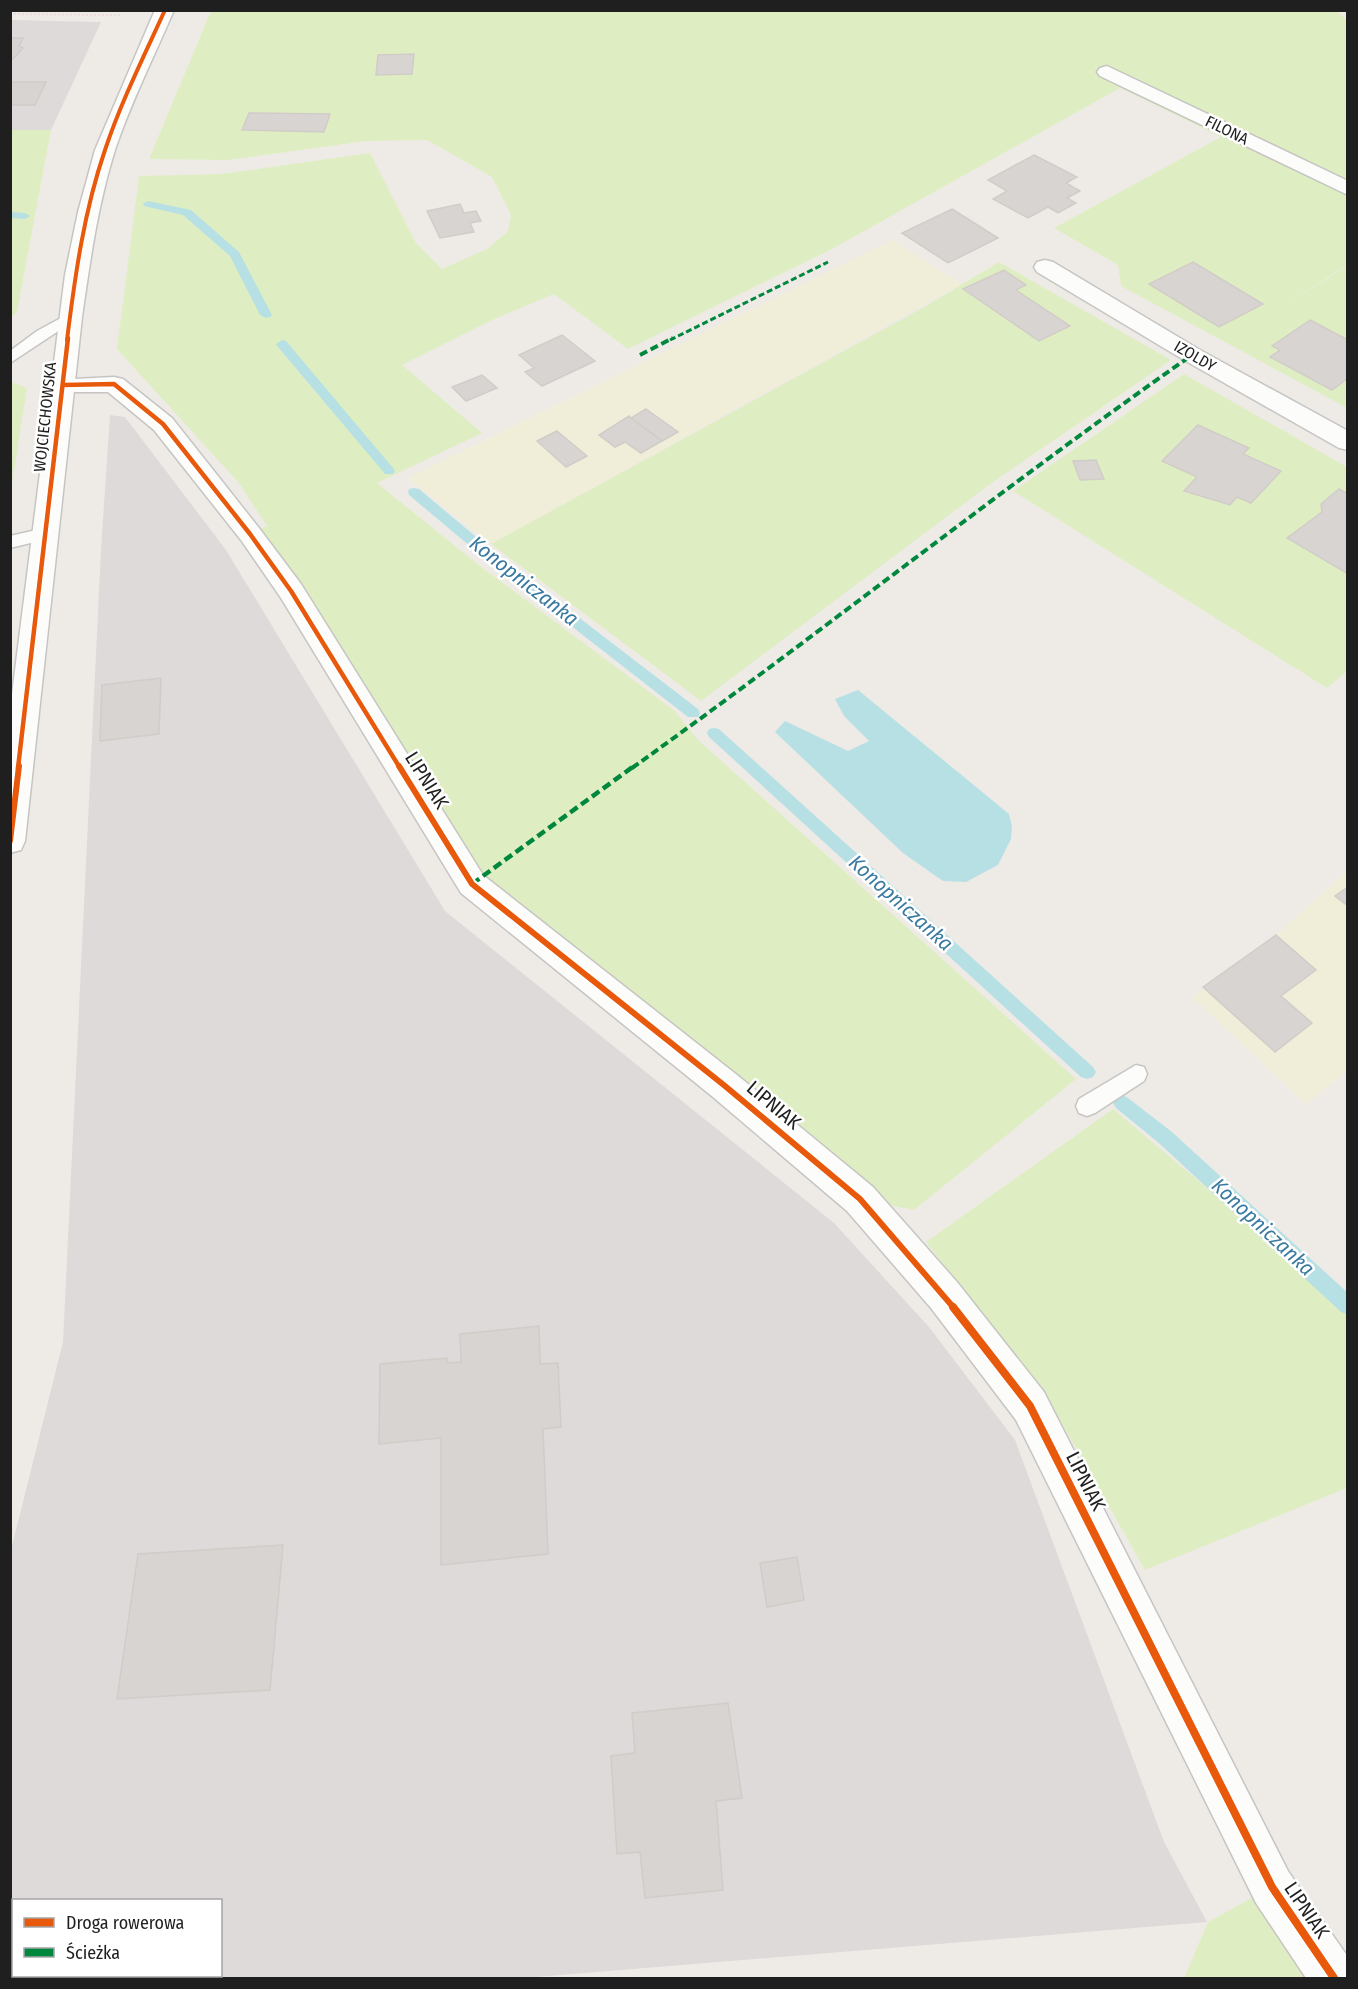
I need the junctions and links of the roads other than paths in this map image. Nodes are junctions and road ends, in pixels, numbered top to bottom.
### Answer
1 (165, 10) edge
2 (1107, 72) dead end
3 (1347, 189) edge
4 (1045, 267) dead end
5 (70, 317) junction
6 (10, 359) edge
7 (63, 385) junction
8 (1347, 442) edge
9 (45, 534) junction
10 (10, 542) edge
11 (10, 841) edge
12 (1136, 1074) dead end
13 (1087, 1106) dead end
14 (1334, 1978) edge

1 - 5 street, WOJCIECHOWSKA
2 - 3 street, FILONA
4 - 8 street, IZOLDY
5 - 6 lane
5 - 7 street, WOJCIECHOWSKA
7 - 9 street, WOJCIECHOWSKA
7 - 14 street, LIPNIAK
9 - 10 lane
9 - 11 street, WOJCIECHOWSKA
12 - 13 lane

